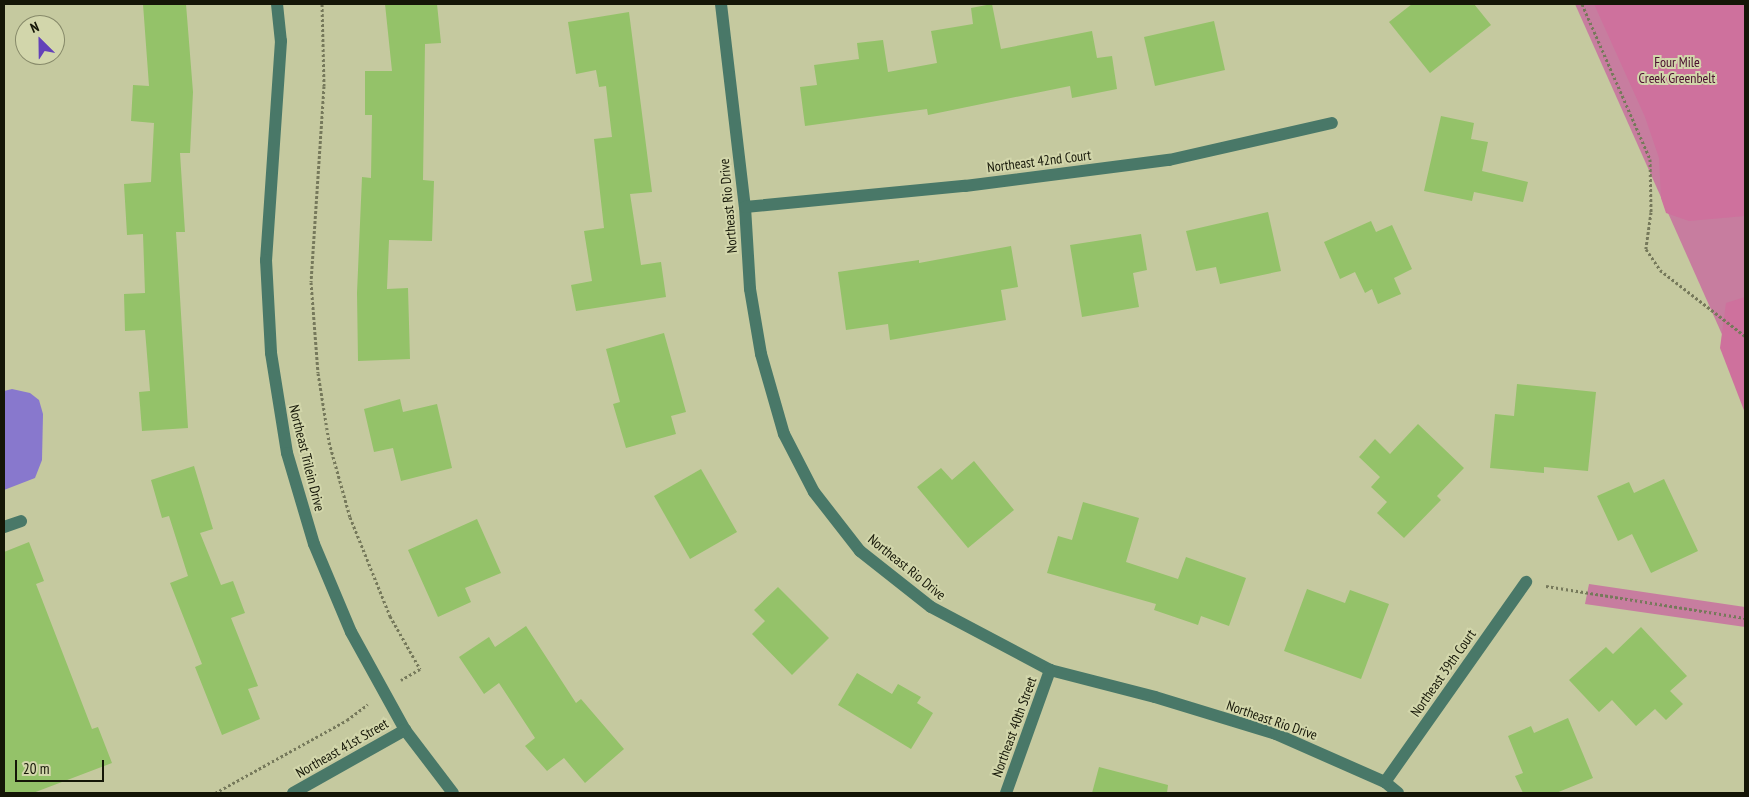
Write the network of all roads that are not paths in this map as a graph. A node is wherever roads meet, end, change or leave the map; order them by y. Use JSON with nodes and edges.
{"nodes":[{"id":1,"x":277,"y":4,"type":"edge"},
{"id":2,"x":721,"y":4,"type":"edge"},
{"id":3,"x":1332,"y":123,"type":"dead end"},
{"id":4,"x":745,"y":207,"type":"junction"},
{"id":5,"x":21,"y":520,"type":"dead end"},
{"id":6,"x":4,"y":527,"type":"edge"},
{"id":7,"x":1526,"y":582,"type":"road end"},
{"id":8,"x":1050,"y":670,"type":"junction"},
{"id":9,"x":405,"y":730,"type":"junction"},
{"id":10,"x":1385,"y":782,"type":"junction"},
{"id":11,"x":293,"y":793,"type":"edge"},
{"id":12,"x":453,"y":793,"type":"edge"},
{"id":13,"x":1006,"y":793,"type":"edge"},
{"id":14,"x":1398,"y":793,"type":"edge"}],
"edges":[{"from":1,"to":9,"type":"street","name":"Northeast Trilein Drive"},
{"from":2,"to":4,"type":"street","name":"Northeast Rio Drive"},
{"from":3,"to":4,"type":"street","name":"Northeast 42nd Court"},
{"from":4,"to":8,"type":"street","name":"Northeast Rio Drive"},
{"from":5,"to":6,"type":"street"},
{"from":7,"to":10,"type":"street","name":"Northeast 39th Court"},
{"from":8,"to":10,"type":"street","name":"Northeast Rio Drive"},
{"from":8,"to":13,"type":"street","name":"Northeast 40th Street"},
{"from":9,"to":11,"type":"street","name":"Northeast 41st Street"},
{"from":9,"to":12,"type":"street","name":"Northeast Trilein Drive"},
{"from":10,"to":14,"type":"street","name":"Northeast Rio Drive"}]}
